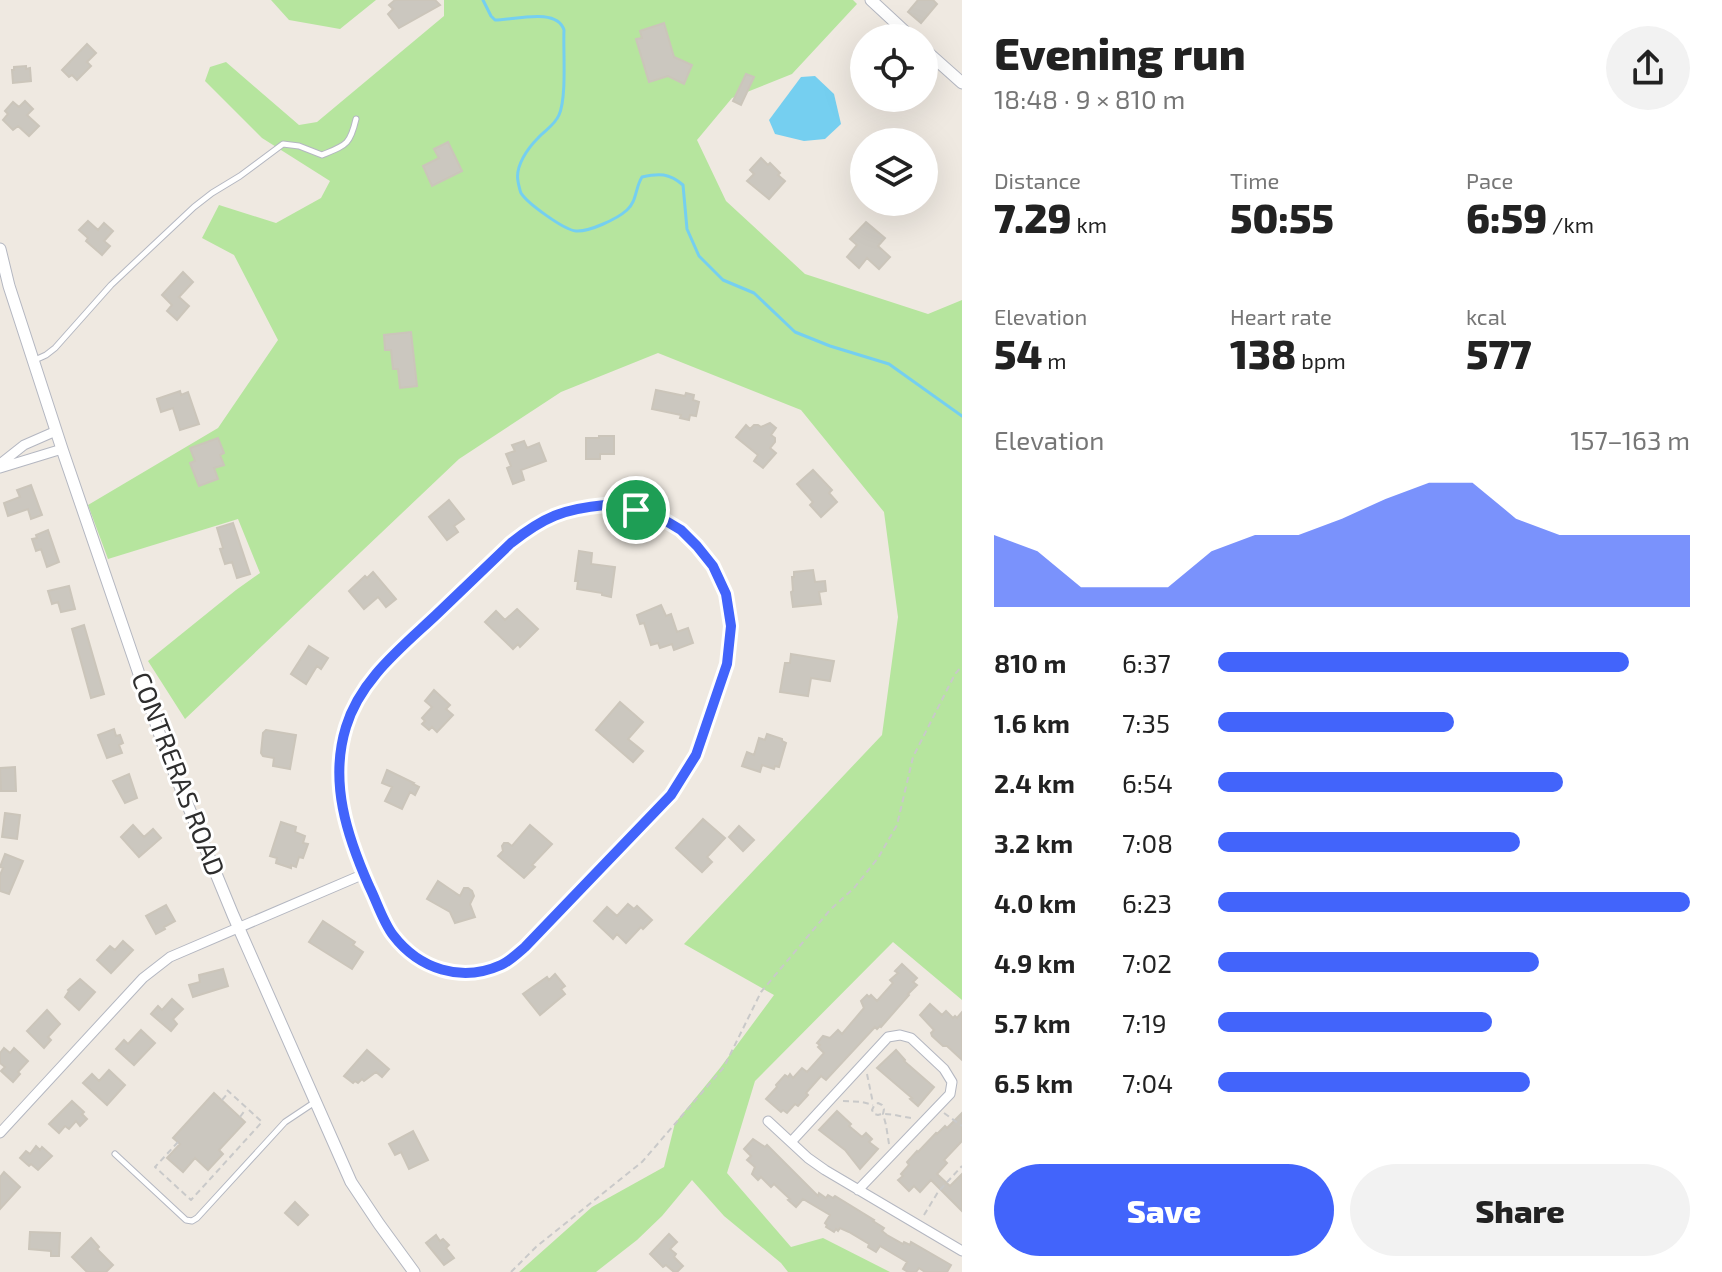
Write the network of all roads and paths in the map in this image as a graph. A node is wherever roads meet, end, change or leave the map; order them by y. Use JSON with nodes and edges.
{"nodes":[{"id":1,"x":871,"y":0,"type":"edge"},
{"id":2,"x":897,"y":24,"type":"edge"},
{"id":3,"x":938,"y":62,"type":"edge"},
{"id":4,"x":962,"y":83,"type":"edge"},
{"id":5,"x":356,"y":119,"type":"dead end"},
{"id":6,"x":0,"y":249,"type":"edge"},
{"id":7,"x":34,"y":360,"type":"junction"},
{"id":8,"x":56,"y":431,"type":"junction"},
{"id":9,"x":62,"y":449,"type":"junction"},
{"id":10,"x":0,"y":466,"type":"edge"},
{"id":11,"x":962,"y":666,"type":"edge"},
{"id":12,"x":364,"y":874,"type":"junction"},
{"id":13,"x":238,"y":926,"type":"junction"},
{"id":14,"x":869,"y":1057,"type":"junction"},
{"id":15,"x":222,"y":1100,"type":"dead end"},
{"id":16,"x":316,"y":1101,"type":"junction"},
{"id":17,"x":824,"y":1106,"type":"junction"},
{"id":18,"x":874,"y":1106,"type":"junction"},
{"id":19,"x":247,"y":1109,"type":"junction"},
{"id":20,"x":937,"y":1109,"type":"junction"},
{"id":21,"x":883,"y":1114,"type":"junction"},
{"id":22,"x":240,"y":1117,"type":"dead end"},
{"id":23,"x":929,"y":1117,"type":"junction"},
{"id":24,"x":768,"y":1121,"type":"dead end"},
{"id":25,"x":962,"y":1126,"type":"edge"},
{"id":26,"x":0,"y":1133,"type":"edge"},
{"id":27,"x":178,"y":1142,"type":"dead end"},
{"id":28,"x":791,"y":1142,"type":"junction"},
{"id":29,"x":115,"y":1154,"type":"dead end"},
{"id":30,"x":890,"y":1157,"type":"junction"},
{"id":31,"x":216,"y":1162,"type":"dead end"},
{"id":32,"x":962,"y":1166,"type":"edge"},
{"id":33,"x":222,"y":1167,"type":"junction"},
{"id":34,"x":858,"y":1190,"type":"junction"},
{"id":35,"x":919,"y":1225,"type":"junction"},
{"id":36,"x":962,"y":1251,"type":"edge"},
{"id":37,"x":414,"y":1272,"type":"edge"},
{"id":38,"x":511,"y":1272,"type":"edge"}],
"edges":[{"from":1,"to":2,"type":"street"},
{"from":3,"to":4,"type":"street"},
{"from":5,"to":7,"type":"lane"},
{"from":6,"to":7,"type":"street","name":"CONTRERAS ROAD"},
{"from":7,"to":8,"type":"street","name":"CONTRERAS ROAD"},
{"from":8,"to":9,"type":"street","name":"CONTRERAS ROAD"},
{"from":8,"to":10,"type":"street"},
{"from":9,"to":10,"type":"street"},
{"from":9,"to":13,"type":"street","name":"CONTRERAS ROAD"},
{"from":11,"to":38,"type":"path"},
{"from":12,"to":12,"type":"street"},
{"from":12,"to":13,"type":"street"},
{"from":13,"to":16,"type":"street","name":"CONTRERAS ROAD"},
{"from":13,"to":26,"type":"street"},
{"from":14,"to":17,"type":"street"},
{"from":14,"to":18,"type":"path"},
{"from":14,"to":20,"type":"street"},
{"from":15,"to":19,"type":"path"},
{"from":16,"to":29,"type":"lane"},
{"from":16,"to":37,"type":"street","name":"CONTRERAS ROAD"},
{"from":17,"to":18,"type":"path"},
{"from":17,"to":28,"type":"street"},
{"from":18,"to":21,"type":"path"},
{"from":18,"to":21,"type":"path"},
{"from":19,"to":22,"type":"path"},
{"from":19,"to":33,"type":"path"},
{"from":20,"to":23,"type":"street"},
{"from":20,"to":25,"type":"path"},
{"from":21,"to":23,"type":"path"},
{"from":21,"to":30,"type":"path"},
{"from":23,"to":30,"type":"street"},
{"from":24,"to":28,"type":"street"},
{"from":27,"to":33,"type":"path"},
{"from":28,"to":34,"type":"street"},
{"from":30,"to":34,"type":"street"},
{"from":31,"to":33,"type":"path"},
{"from":32,"to":35,"type":"path"},
{"from":34,"to":35,"type":"street"},
{"from":35,"to":36,"type":"street"}]}
